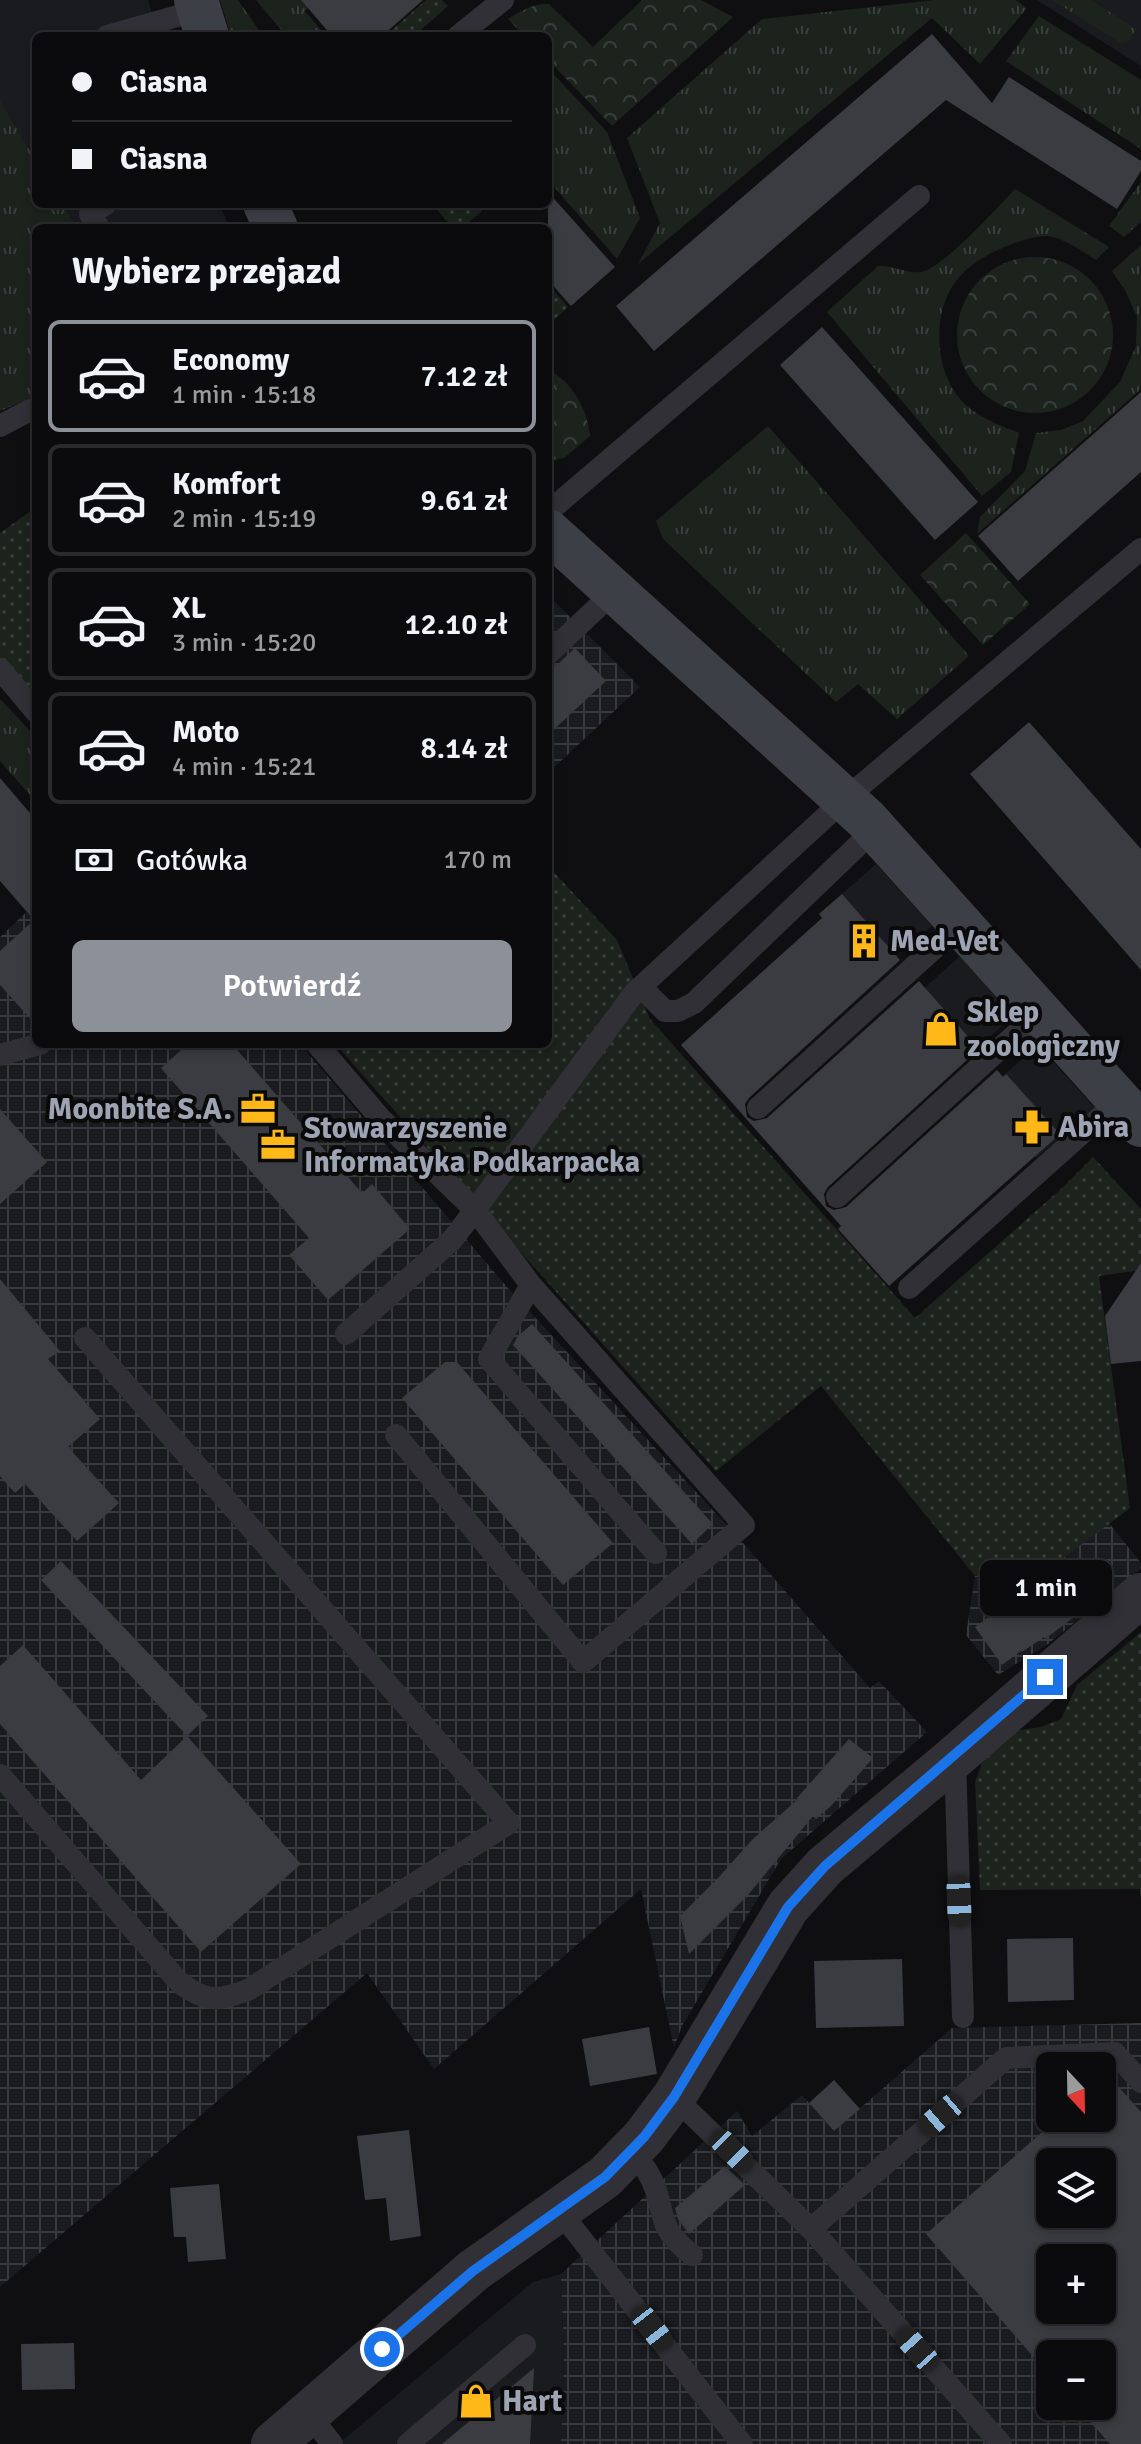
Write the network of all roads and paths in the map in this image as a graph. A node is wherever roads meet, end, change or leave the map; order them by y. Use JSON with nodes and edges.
{"nodes":[{"id":1,"x":503,"y":0,"type":"edge"},
{"id":2,"x":200,"y":15,"type":"edge"},
{"id":3,"x":125,"y":32,"type":"edge"},
{"id":4,"x":463,"y":32,"type":"edge"},
{"id":5,"x":919,"y":196,"type":"dead end"},
{"id":6,"x":100,"y":208,"type":"edge"},
{"id":7,"x":96,"y":224,"type":"edge"},
{"id":8,"x":32,"y":410,"type":"edge"},
{"id":9,"x":0,"y":426,"type":"edge"},
{"id":10,"x":552,"y":509,"type":"edge"},
{"id":11,"x":552,"y":535,"type":"edge"},
{"id":12,"x":1141,"y":549,"type":"edge"},
{"id":13,"x":615,"y":591,"type":"junction"},
{"id":14,"x":552,"y":650,"type":"edge"},
{"id":15,"x":0,"y":669,"type":"edge"},
{"id":16,"x":32,"y":707,"type":"edge"},
{"id":17,"x":860,"y":814,"type":"junction"},
{"id":18,"x":961,"y":924,"type":"junction"},
{"id":19,"x":641,"y":987,"type":"junction"},
{"id":20,"x":1040,"y":1012,"type":"junction"},
{"id":21,"x":32,"y":1046,"type":"edge"},
{"id":22,"x":320,"y":1048,"type":"edge"},
{"id":23,"x":0,"y":1055,"type":"edge"},
{"id":24,"x":758,"y":1108,"type":"dead end"},
{"id":25,"x":1130,"y":1112,"type":"edge"},
{"id":26,"x":837,"y":1197,"type":"dead end"},
{"id":27,"x":475,"y":1210,"type":"junction"},
{"id":28,"x":531,"y":1285,"type":"junction"},
{"id":29,"x":909,"y":1288,"type":"dead end"},
{"id":30,"x":346,"y":1334,"type":"dead end"},
{"id":31,"x":85,"y":1338,"type":"dead end"},
{"id":32,"x":396,"y":1435,"type":"dead end"},
{"id":33,"x":656,"y":1553,"type":"dead end"},
{"id":34,"x":1141,"y":1595,"type":"edge"},
{"id":35,"x":955,"y":1756,"type":"junction"},
{"id":36,"x":0,"y":1775,"type":"edge"},
{"id":37,"x":963,"y":2017,"type":"dead end"},
{"id":38,"x":1141,"y":2082,"type":"edge"},
{"id":39,"x":674,"y":2097,"type":"junction"},
{"id":40,"x":629,"y":2152,"type":"junction"},
{"id":41,"x":558,"y":2209,"type":"junction"},
{"id":42,"x":811,"y":2229,"type":"junction"},
{"id":43,"x":692,"y":2255,"type":"dead end"},
{"id":44,"x":525,"y":2345,"type":"dead end"},
{"id":45,"x":320,"y":2429,"type":"edge"},
{"id":46,"x":273,"y":2444,"type":"edge"},
{"id":47,"x":408,"y":2444,"type":"edge"},
{"id":48,"x":742,"y":2444,"type":"edge"},
{"id":49,"x":1001,"y":2444,"type":"edge"}],
"edges":[{"from":1,"to":4,"type":"lane"},
{"from":2,"to":3,"type":"lane"},
{"from":5,"to":10,"type":"lane"},
{"from":6,"to":7,"type":"lane"},
{"from":8,"to":9,"type":"lane"},
{"from":11,"to":13,"type":"street"},
{"from":12,"to":17,"type":"lane"},
{"from":13,"to":14,"type":"lane"},
{"from":13,"to":17,"type":"street"},
{"from":15,"to":16,"type":"lane"},
{"from":17,"to":18,"type":"street"},
{"from":17,"to":19,"type":"lane"},
{"from":17,"to":19,"type":"lane"},
{"from":18,"to":20,"type":"street"},
{"from":18,"to":24,"type":"lane"},
{"from":19,"to":27,"type":"lane"},
{"from":20,"to":25,"type":"street"},
{"from":20,"to":26,"type":"lane"},
{"from":21,"to":23,"type":"lane"},
{"from":22,"to":27,"type":"lane"},
{"from":25,"to":29,"type":"lane"},
{"from":27,"to":28,"type":"lane"},
{"from":27,"to":30,"type":"lane"},
{"from":28,"to":32,"type":"lane"},
{"from":28,"to":33,"type":"lane"},
{"from":31,"to":36,"type":"lane"},
{"from":34,"to":35,"type":"street"},
{"from":35,"to":37,"type":"lane"},
{"from":35,"to":39,"type":"street"},
{"from":38,"to":42,"type":"lane"},
{"from":39,"to":40,"type":"street"},
{"from":39,"to":42,"type":"lane"},
{"from":40,"to":41,"type":"street"},
{"from":40,"to":43,"type":"lane"},
{"from":41,"to":45,"type":"street"},
{"from":41,"to":48,"type":"lane"},
{"from":42,"to":49,"type":"lane"},
{"from":44,"to":47,"type":"lane"},
{"from":45,"to":46,"type":"street"}]}
